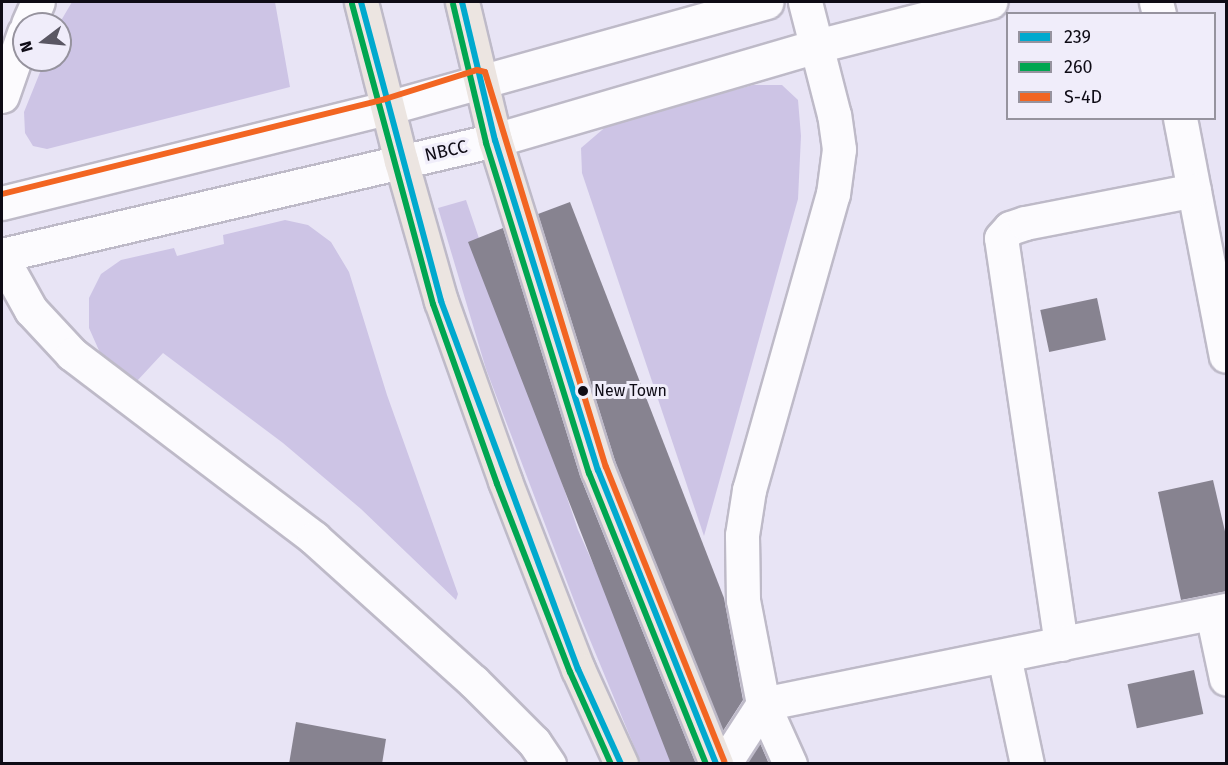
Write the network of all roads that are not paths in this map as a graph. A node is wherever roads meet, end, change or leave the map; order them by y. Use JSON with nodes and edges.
{"nodes":[{"id":1,"x":361,"y":2,"type":"edge"},
{"id":2,"x":462,"y":2,"type":"edge"},
{"id":3,"x":766,"y":2,"type":"edge"},
{"id":4,"x":805,"y":2,"type":"edge"},
{"id":5,"x":990,"y":2,"type":"edge"},
{"id":6,"x":817,"y":46,"type":"junction"},
{"id":7,"x":12,"y":67,"type":"edge"},
{"id":8,"x":479,"y":80,"type":"junction"},
{"id":9,"x":2,"y":96,"type":"edge"},
{"id":10,"x":387,"y":108,"type":"junction"},
{"id":11,"x":1180,"y":120,"type":"edge"},
{"id":12,"x":495,"y":140,"type":"junction"},
{"id":13,"x":401,"y":161,"type":"junction"},
{"id":14,"x":1194,"y":190,"type":"junction"},
{"id":15,"x":2,"y":203,"type":"edge"},
{"id":16,"x":2,"y":257,"type":"edge"},
{"id":17,"x":1227,"y":356,"type":"edge"},
{"id":18,"x":1219,"y":612,"type":"edge"},
{"id":19,"x":1061,"y":644,"type":"junction"},
{"id":20,"x":1004,"y":656,"type":"junction"},
{"id":21,"x":1227,"y":678,"type":"edge"},
{"id":22,"x":763,"y":704,"type":"junction"},
{"id":23,"x":549,"y":764,"type":"edge"},
{"id":24,"x":621,"y":764,"type":"edge"},
{"id":25,"x":716,"y":764,"type":"edge"},
{"id":26,"x":724,"y":764,"type":"edge"},
{"id":27,"x":790,"y":764,"type":"edge"},
{"id":28,"x":1027,"y":764,"type":"edge"}],
"edges":[{"from":1,"to":10,"type":"main road"},
{"from":2,"to":8,"type":"main road"},
{"from":3,"to":8,"type":"street"},
{"from":4,"to":6,"type":"street"},
{"from":5,"to":6,"type":"street","name":"NBCC"},
{"from":6,"to":12,"type":"street","name":"NBCC"},
{"from":6,"to":22,"type":"street"},
{"from":7,"to":9,"type":"street"},
{"from":8,"to":10,"type":"street"},
{"from":8,"to":12,"type":"main road"},
{"from":10,"to":13,"type":"main road"},
{"from":10,"to":15,"type":"street"},
{"from":11,"to":14,"type":"street"},
{"from":12,"to":13,"type":"street","name":"NBCC"},
{"from":12,"to":25,"type":"main road"},
{"from":13,"to":16,"type":"street","name":"NBCC"},
{"from":13,"to":24,"type":"main road"},
{"from":14,"to":17,"type":"street"},
{"from":14,"to":19,"type":"street"},
{"from":16,"to":23,"type":"street"},
{"from":18,"to":19,"type":"street"},
{"from":18,"to":21,"type":"street"},
{"from":19,"to":20,"type":"street"},
{"from":20,"to":22,"type":"street"},
{"from":20,"to":28,"type":"street"},
{"from":22,"to":26,"type":"street"},
{"from":22,"to":27,"type":"street"}]}
